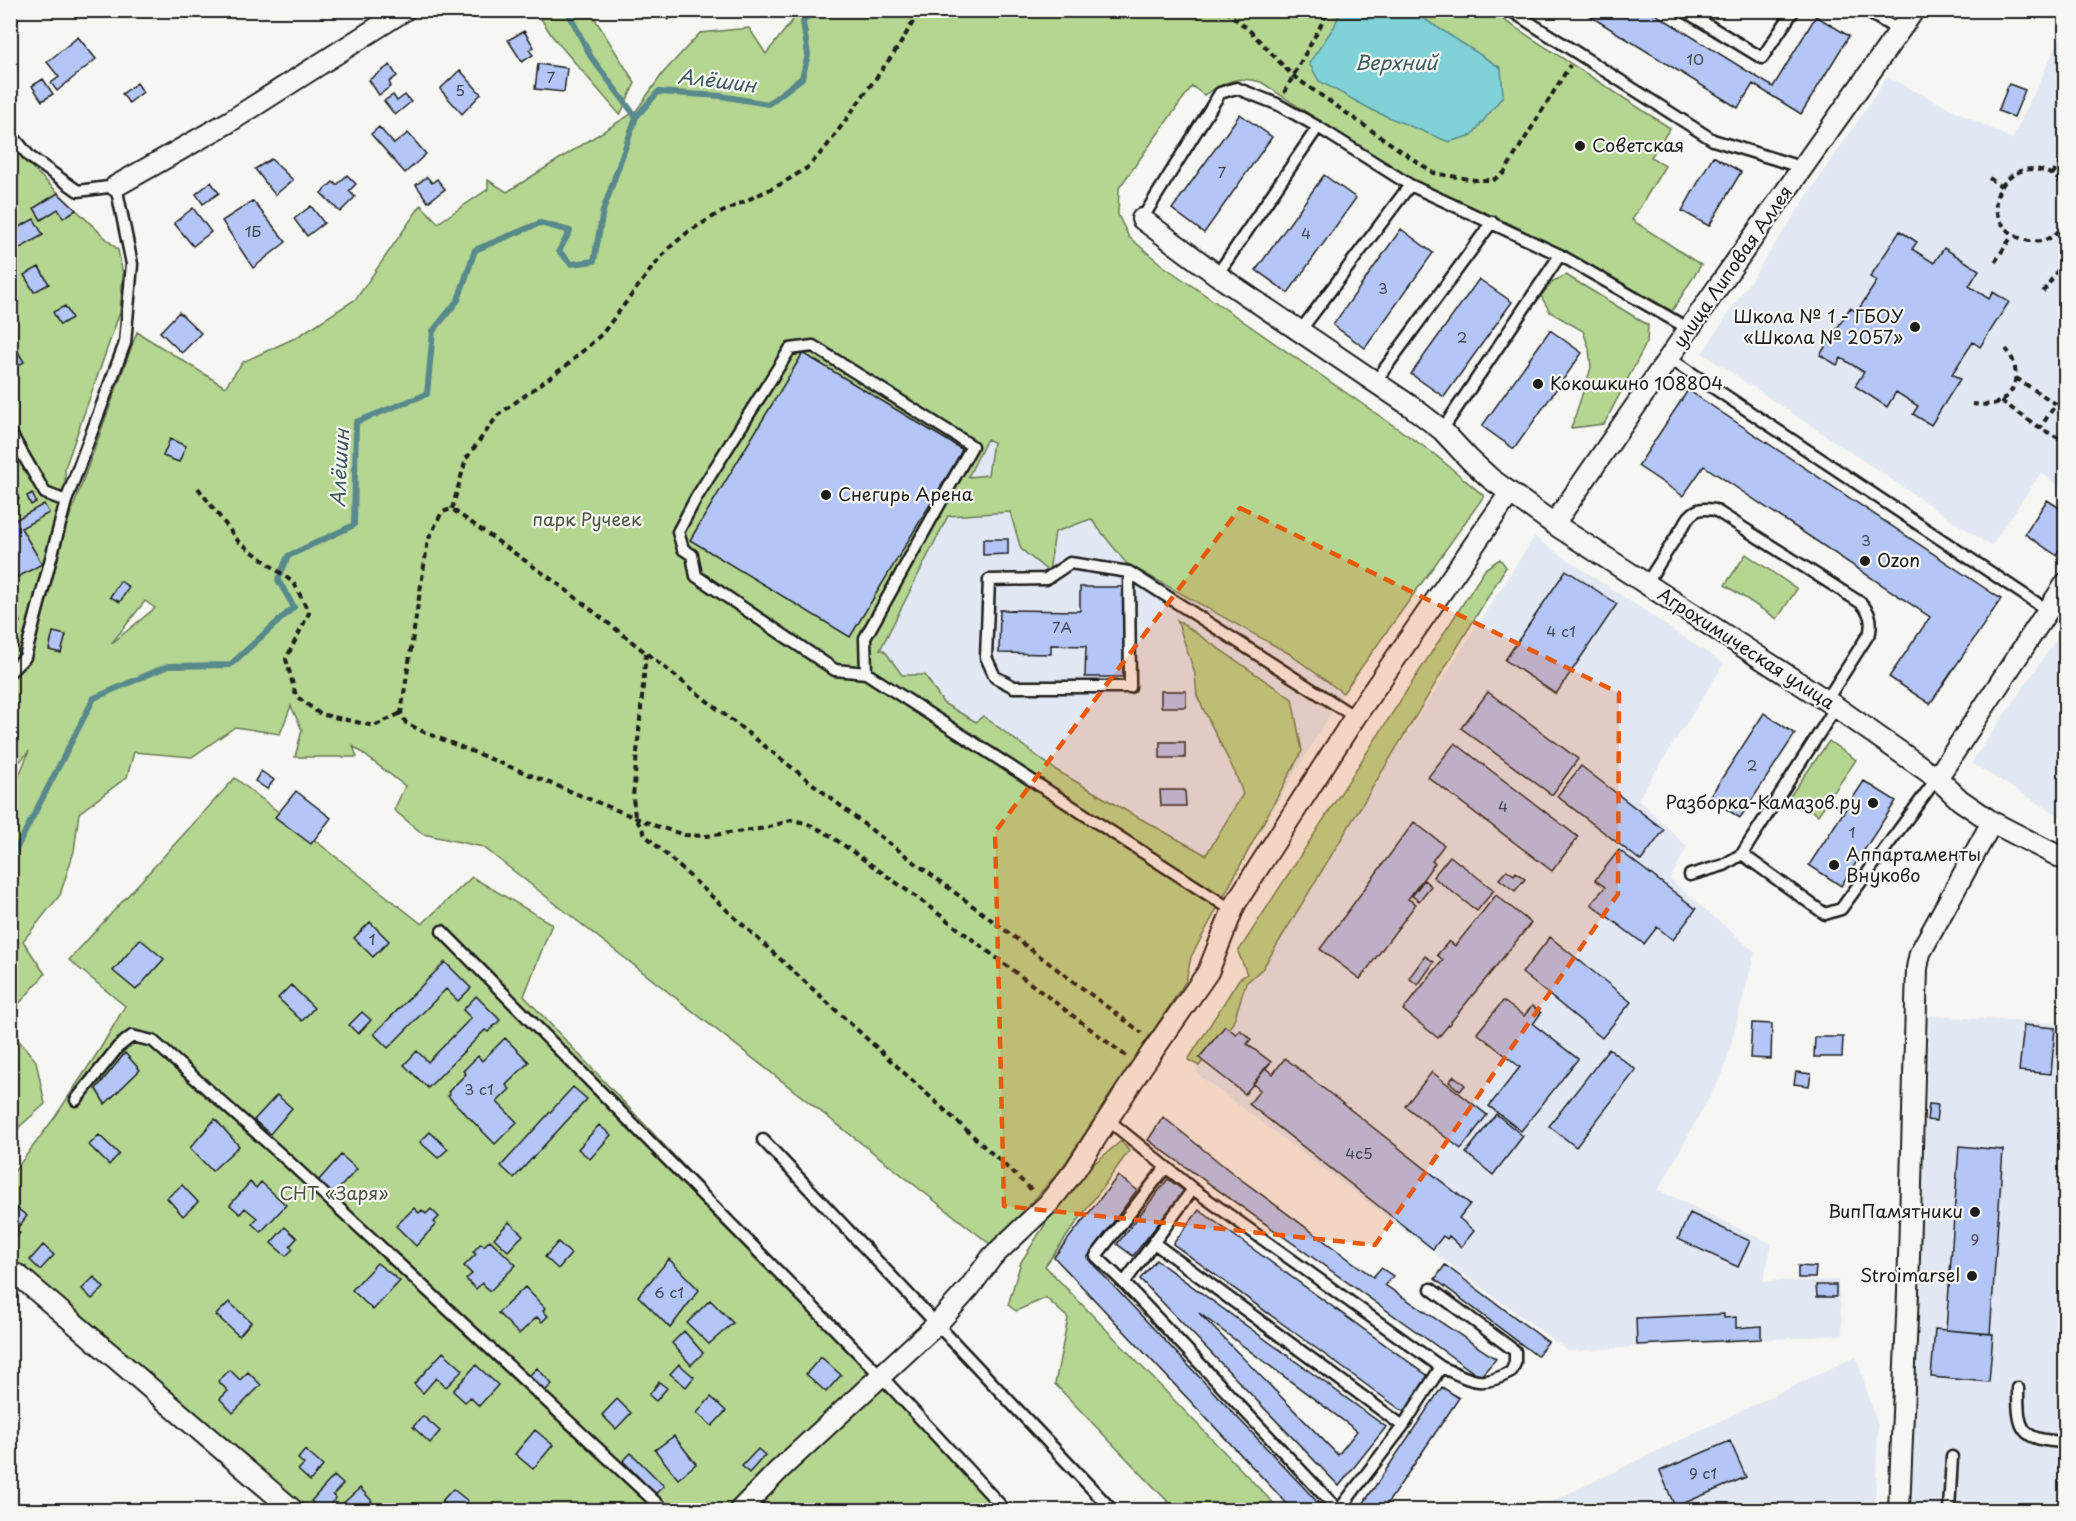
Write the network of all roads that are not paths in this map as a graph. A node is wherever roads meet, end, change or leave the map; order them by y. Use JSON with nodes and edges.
{"nodes":[{"id":1,"x":405,"y":10,"type":"edge"},
{"id":2,"x":1510,"y":10,"type":"edge"},
{"id":3,"x":1683,"y":10,"type":"edge"},
{"id":4,"x":1794,"y":10,"type":"edge"},
{"id":5,"x":1864,"y":10,"type":"edge"},
{"id":6,"x":1914,"y":10,"type":"edge"},
{"id":7,"x":1900,"y":31,"type":"junction"},
{"id":8,"x":1318,"y":127,"type":"junction"},
{"id":9,"x":10,"y":133,"type":"edge"},
{"id":10,"x":1803,"y":170,"type":"junction"},
{"id":11,"x":1410,"y":185,"type":"junction"},
{"id":12,"x":116,"y":186,"type":"junction"},
{"id":13,"x":1142,"y":219,"type":"joint"},
{"id":14,"x":1492,"y":222,"type":"junction"},
{"id":15,"x":1560,"y":255,"type":"junction"},
{"id":16,"x":1217,"y":275,"type":"junction"},
{"id":17,"x":1689,"y":329,"type":"junction"},
{"id":18,"x":1300,"y":331,"type":"junction"},
{"id":19,"x":1669,"y":358,"type":"junction"},
{"id":20,"x":1375,"y":382,"type":"junction"},
{"id":21,"x":1442,"y":430,"type":"junction"},
{"id":22,"x":10,"y":432,"type":"edge"},
{"id":23,"x":1510,"y":493,"type":"junction"},
{"id":24,"x":66,"y":501,"type":"junction"},
{"id":25,"x":1554,"y":524,"type":"junction"},
{"id":26,"x":1129,"y":572,"type":"junction"},
{"id":27,"x":2066,"y":583,"type":"edge"},
{"id":28,"x":1646,"y":584,"type":"junction"},
{"id":29,"x":2047,"y":610,"type":"junction"},
{"id":30,"x":10,"y":672,"type":"edge"},
{"id":31,"x":866,"y":673,"type":"junction"},
{"id":32,"x":1831,"y":704,"type":"junction"},
{"id":33,"x":1355,"y":717,"type":"junction"},
{"id":34,"x":1937,"y":778,"type":"junction"},
{"id":35,"x":1992,"y":822,"type":"junction"},
{"id":36,"x":1742,"y":854,"type":"junction"},
{"id":37,"x":2066,"y":860,"type":"edge"},
{"id":38,"x":1690,"y":874,"type":"dead end"},
{"id":39,"x":1232,"y":910,"type":"junction"},
{"id":40,"x":442,"y":931,"type":"dead end"},
{"id":41,"x":76,"y":1100,"type":"dead end"},
{"id":42,"x":1107,"y":1119,"type":"junction"},
{"id":43,"x":763,"y":1140,"type":"dead end"},
{"id":44,"x":1166,"y":1167,"type":"junction"},
{"id":45,"x":1193,"y":1189,"type":"junction"},
{"id":46,"x":1154,"y":1244,"type":"junction"},
{"id":47,"x":18,"y":1275,"type":"dead end"},
{"id":48,"x":1124,"y":1283,"type":"junction"},
{"id":49,"x":1431,"y":1288,"type":"dead end"},
{"id":50,"x":937,"y":1324,"type":"junction"},
{"id":51,"x":1441,"y":1367,"type":"junction"},
{"id":52,"x":881,"y":1376,"type":"junction"},
{"id":53,"x":2018,"y":1388,"type":"dead end"},
{"id":54,"x":1403,"y":1426,"type":"junction"},
{"id":55,"x":2066,"y":1442,"type":"edge"},
{"id":56,"x":1952,"y":1456,"type":"dead end"},
{"id":57,"x":293,"y":1510,"type":"edge"},
{"id":58,"x":664,"y":1510,"type":"edge"},
{"id":59,"x":740,"y":1510,"type":"edge"},
{"id":60,"x":1005,"y":1510,"type":"edge"},
{"id":61,"x":1112,"y":1510,"type":"edge"},
{"id":62,"x":1339,"y":1510,"type":"edge"},
{"id":63,"x":1899,"y":1510,"type":"edge"},
{"id":64,"x":1949,"y":1510,"type":"edge"}],
"edges":[{"from":1,"to":12,"type":"street"},
{"from":2,"to":10,"type":"lane"},
{"from":3,"to":4,"type":"lane"},
{"from":5,"to":7,"type":"lane"},
{"from":6,"to":7,"type":"street","name":"улица Липовая Аллея"},
{"from":7,"to":10,"type":"street","name":"улица Липовая Аллея"},
{"from":8,"to":11,"type":"lane"},
{"from":8,"to":13,"type":"lane"},
{"from":8,"to":16,"type":"lane"},
{"from":9,"to":12,"type":"lane"},
{"from":10,"to":17,"type":"street","name":"улица Липовая Аллея"},
{"from":11,"to":14,"type":"lane"},
{"from":11,"to":18,"type":"lane"},
{"from":12,"to":24,"type":"lane"},
{"from":13,"to":16,"type":"street","name":"Агрохимическая улица"},
{"from":14,"to":15,"type":"lane"},
{"from":14,"to":20,"type":"lane"},
{"from":15,"to":17,"type":"lane"},
{"from":15,"to":21,"type":"lane"},
{"from":16,"to":18,"type":"street","name":"Агрохимическая улица"},
{"from":17,"to":19,"type":"street","name":"улица Липовая Аллея"},
{"from":18,"to":20,"type":"street","name":"Агрохимическая улица"},
{"from":19,"to":25,"type":"street","name":"улица Липовая Аллея"},
{"from":19,"to":29,"type":"lane"},
{"from":20,"to":21,"type":"street","name":"Агрохимическая улица"},
{"from":21,"to":23,"type":"street","name":"Агрохимическая улица"},
{"from":22,"to":24,"type":"lane"},
{"from":23,"to":25,"type":"street","name":"Агрохимическая улица"},
{"from":23,"to":33,"type":"street"},
{"from":24,"to":30,"type":"lane"},
{"from":25,"to":28,"type":"street","name":"Агрохимическая улица"},
{"from":26,"to":26,"type":"lane"},
{"from":26,"to":33,"type":"lane"},
{"from":27,"to":29,"type":"street"},
{"from":28,"to":32,"type":"street","name":"Агрохимическая улица"},
{"from":28,"to":32,"type":"lane"},
{"from":29,"to":34,"type":"street"},
{"from":31,"to":31,"type":"lane"},
{"from":31,"to":39,"type":"lane"},
{"from":32,"to":34,"type":"street","name":"Агрохимическая улица"},
{"from":32,"to":36,"type":"lane"},
{"from":33,"to":39,"type":"street"},
{"from":34,"to":35,"type":"street","name":"Агрохимическая улица"},
{"from":34,"to":36,"type":"lane"},
{"from":35,"to":37,"type":"street","name":"Агрохимическая улица"},
{"from":35,"to":63,"type":"street"},
{"from":36,"to":38,"type":"lane"},
{"from":39,"to":42,"type":"street"},
{"from":40,"to":52,"type":"lane"},
{"from":41,"to":58,"type":"lane"},
{"from":42,"to":44,"type":"lane"},
{"from":42,"to":50,"type":"street"},
{"from":43,"to":50,"type":"lane"},
{"from":44,"to":45,"type":"lane"},
{"from":44,"to":48,"type":"lane"},
{"from":45,"to":46,"type":"lane"},
{"from":45,"to":51,"type":"lane"},
{"from":46,"to":48,"type":"lane"},
{"from":46,"to":54,"type":"lane"},
{"from":47,"to":57,"type":"street"},
{"from":48,"to":62,"type":"lane"},
{"from":49,"to":51,"type":"lane"},
{"from":50,"to":52,"type":"street"},
{"from":50,"to":61,"type":"lane"},
{"from":51,"to":54,"type":"lane"},
{"from":52,"to":59,"type":"street"},
{"from":52,"to":60,"type":"lane"},
{"from":53,"to":55,"type":"lane"},
{"from":54,"to":62,"type":"lane"},
{"from":56,"to":64,"type":"lane"}]}
